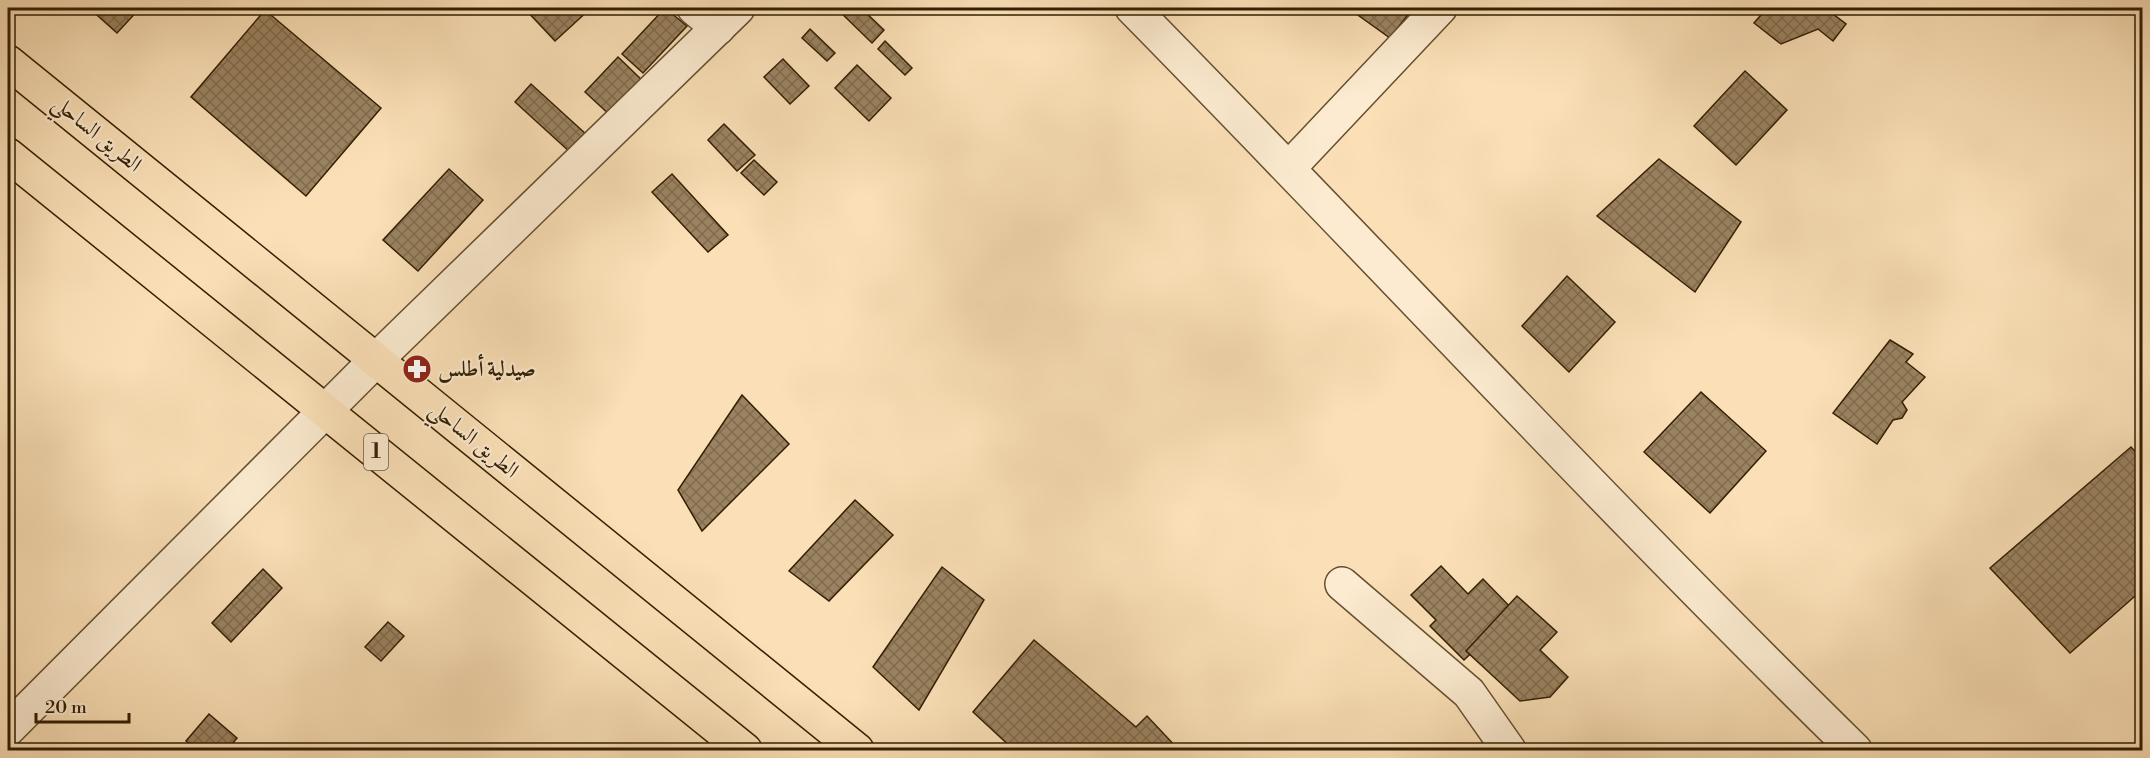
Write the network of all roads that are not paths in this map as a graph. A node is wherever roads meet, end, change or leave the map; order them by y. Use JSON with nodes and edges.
{"nodes":[{"id":1,"x":1132,"y":8,"type":"edge"},
{"id":2,"x":1440,"y":8,"type":"edge"},
{"id":3,"x":717,"y":14,"type":"edge"},
{"id":4,"x":8,"y":62,"type":"edge"},
{"id":5,"x":8,"y":155,"type":"edge"},
{"id":6,"x":1289,"y":168,"type":"junction"},
{"id":7,"x":376,"y":360,"type":"junction"},
{"id":8,"x":326,"y":412,"type":"junction"},
{"id":9,"x":1342,"y":584,"type":"dead end"},
{"id":10,"x":8,"y":729,"type":"edge"},
{"id":11,"x":745,"y":750,"type":"edge"},
{"id":12,"x":857,"y":750,"type":"edge"},
{"id":13,"x":1509,"y":750,"type":"edge"},
{"id":14,"x":1855,"y":750,"type":"edge"}],
"edges":[{"from":1,"to":6,"type":"street"},
{"from":2,"to":6,"type":"street"},
{"from":3,"to":7,"type":"street"},
{"from":4,"to":7,"type":"highway","name":"الطريق الساحلي"},
{"from":5,"to":8,"type":"highway","number":"1"},
{"from":6,"to":14,"type":"street"},
{"from":7,"to":8,"type":"street"},
{"from":7,"to":12,"type":"highway","name":"الطريق الساحلي"},
{"from":8,"to":10,"type":"street"},
{"from":8,"to":11,"type":"highway","number":"1"},
{"from":9,"to":13,"type":"street"}]}
